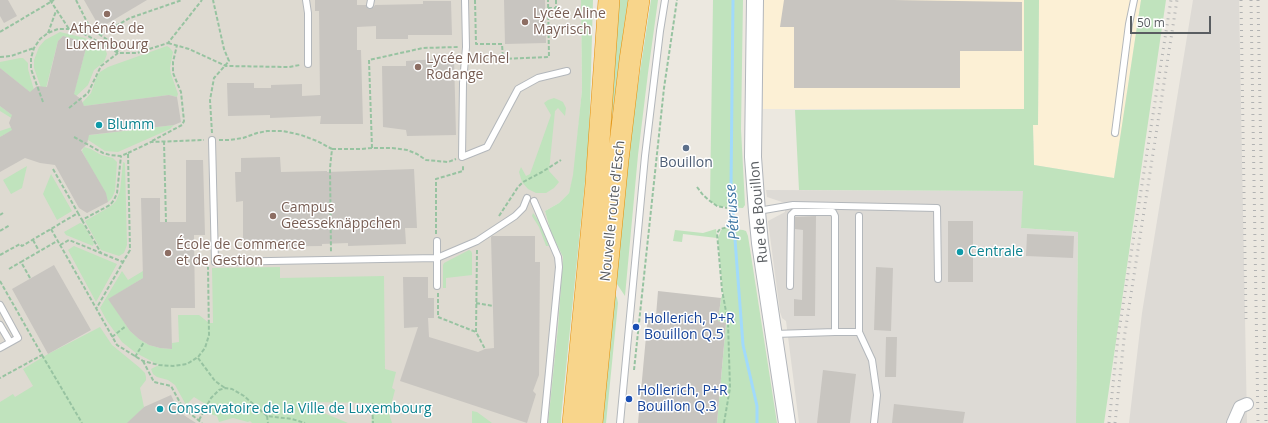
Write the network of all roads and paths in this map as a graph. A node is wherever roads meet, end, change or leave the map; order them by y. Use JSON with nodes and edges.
{"nodes":[{"id":1,"x":54,"y":0,"type":"edge"},
{"id":2,"x":76,"y":0,"type":"edge"},
{"id":3,"x":182,"y":0,"type":"edge"},
{"id":4,"x":202,"y":0,"type":"edge"},
{"id":5,"x":213,"y":0,"type":"edge"},
{"id":6,"x":306,"y":0,"type":"edge"},
{"id":7,"x":465,"y":0,"type":"edge"},
{"id":8,"x":475,"y":0,"type":"edge"},
{"id":9,"x":548,"y":0,"type":"edge"},
{"id":10,"x":556,"y":0,"type":"edge"},
{"id":11,"x":609,"y":0,"type":"edge"},
{"id":12,"x":639,"y":0,"type":"edge"},
{"id":13,"x":665,"y":0,"type":"edge"},
{"id":14,"x":677,"y":0,"type":"edge"},
{"id":15,"x":755,"y":0,"type":"edge"},
{"id":16,"x":1134,"y":0,"type":"edge"},
{"id":17,"x":51,"y":1,"type":"edge"},
{"id":18,"x":548,"y":8,"type":"junction"},
{"id":19,"x":56,"y":10,"type":"junction"},
{"id":20,"x":69,"y":29,"type":"junction"},
{"id":21,"x":0,"y":32,"type":"edge"},
{"id":22,"x":48,"y":33,"type":"junction"},
{"id":23,"x":100,"y":35,"type":"junction"},
{"id":24,"x":168,"y":43,"type":"junction"},
{"id":25,"x":177,"y":45,"type":"junction"},
{"id":26,"x":466,"y":47,"type":"junction"},
{"id":27,"x":34,"y":48,"type":"junction"},
{"id":28,"x":118,"y":53,"type":"junction"},
{"id":29,"x":0,"y":58,"type":"edge"},
{"id":30,"x":308,"y":64,"type":"joint"},
{"id":31,"x":226,"y":66,"type":"junction"},
{"id":32,"x":567,"y":71,"type":"dead end"},
{"id":33,"x":43,"y":102,"type":"dead end"},
{"id":34,"x":69,"y":108,"type":"dead end"},
{"id":35,"x":1115,"y":133,"type":"dead end"},
{"id":36,"x":74,"y":137,"type":"dead end"},
{"id":37,"x":202,"y":140,"type":"dead end"},
{"id":38,"x":212,"y":140,"type":"junction"},
{"id":39,"x":164,"y":141,"type":"junction"},
{"id":40,"x":150,"y":142,"type":"junction"},
{"id":41,"x":372,"y":148,"type":"junction"},
{"id":42,"x":332,"y":149,"type":"junction"},
{"id":43,"x":128,"y":153,"type":"junction"},
{"id":44,"x":121,"y":156,"type":"junction"},
{"id":45,"x":462,"y":157,"type":"junction"},
{"id":46,"x":561,"y":160,"type":"dead end"},
{"id":47,"x":53,"y":169,"type":"dead end"},
{"id":48,"x":696,"y":187,"type":"dead end"},
{"id":49,"x":527,"y":198,"type":"dead end"},
{"id":50,"x":534,"y":201,"type":"dead end"},
{"id":51,"x":727,"y":208,"type":"dead end"},
{"id":52,"x":757,"y":212,"type":"junction"},
{"id":53,"x":3,"y":214,"type":"dead end"},
{"id":54,"x":78,"y":214,"type":"junction"},
{"id":55,"x":0,"y":215,"type":"edge"},
{"id":56,"x":859,"y":216,"type":"dead end"},
{"id":57,"x":82,"y":220,"type":"junction"},
{"id":58,"x":166,"y":222,"type":"dead end"},
{"id":59,"x":496,"y":222,"type":"dead end"},
{"id":60,"x":10,"y":225,"type":"dead end"},
{"id":61,"x":729,"y":227,"type":"dead end"},
{"id":62,"x":51,"y":230,"type":"junction"},
{"id":63,"x":0,"y":231,"type":"edge"},
{"id":64,"x":33,"y":240,"type":"junction"},
{"id":65,"x":57,"y":241,"type":"junction"},
{"id":66,"x":436,"y":241,"type":"joint"},
{"id":67,"x":477,"y":241,"type":"junction"},
{"id":68,"x":60,"y":245,"type":"junction"},
{"id":69,"x":39,"y":251,"type":"junction"},
{"id":70,"x":102,"y":254,"type":"junction"},
{"id":71,"x":0,"y":255,"type":"edge"},
{"id":72,"x":437,"y":258,"type":"junction"},
{"id":73,"x":331,"y":260,"type":"junction"},
{"id":74,"x":21,"y":262,"type":"junction"},
{"id":75,"x":123,"y":262,"type":"junction"},
{"id":76,"x":215,"y":262,"type":"junction"},
{"id":77,"x":8,"y":269,"type":"dead end"},
{"id":78,"x":30,"y":278,"type":"dead end"},
{"id":79,"x":938,"y":279,"type":"dead end"},
{"id":80,"x":437,"y":286,"type":"joint"},
{"id":81,"x":790,"y":286,"type":"dead end"},
{"id":82,"x":476,"y":303,"type":"junction"},
{"id":83,"x":0,"y":304,"type":"edge"},
{"id":84,"x":493,"y":306,"type":"dead end"},
{"id":85,"x":96,"y":309,"type":"junction"},
{"id":86,"x":0,"y":325,"type":"edge"},
{"id":87,"x":126,"y":326,"type":"dead end"},
{"id":88,"x":476,"y":332,"type":"junction"},
{"id":89,"x":835,"y":332,"type":"junction"},
{"id":90,"x":859,"y":332,"type":"junction"},
{"id":91,"x":774,"y":334,"type":"junction"},
{"id":92,"x":112,"y":337,"type":"junction"},
{"id":93,"x":10,"y":342,"type":"junction"},
{"id":94,"x":144,"y":342,"type":"dead end"},
{"id":95,"x":0,"y":347,"type":"edge"},
{"id":96,"x":485,"y":349,"type":"dead end"},
{"id":97,"x":42,"y":355,"type":"dead end"},
{"id":98,"x":135,"y":357,"type":"junction"},
{"id":99,"x":198,"y":357,"type":"junction"},
{"id":100,"x":143,"y":361,"type":"junction"},
{"id":101,"x":634,"y":376,"type":"dead end"},
{"id":102,"x":225,"y":388,"type":"junction"},
{"id":103,"x":372,"y":403,"type":"dead end"},
{"id":104,"x":1247,"y":404,"type":"dead end"},
{"id":105,"x":267,"y":416,"type":"junction"},
{"id":106,"x":199,"y":420,"type":"junction"},
{"id":107,"x":578,"y":422,"type":"edge"},
{"id":108,"x":82,"y":423,"type":"edge"},
{"id":109,"x":202,"y":423,"type":"edge"},
{"id":110,"x":268,"y":423,"type":"edge"},
{"id":111,"x":305,"y":423,"type":"edge"},
{"id":112,"x":373,"y":423,"type":"edge"},
{"id":113,"x":544,"y":423,"type":"edge"},
{"id":114,"x":620,"y":423,"type":"edge"},
{"id":115,"x":724,"y":423,"type":"edge"},
{"id":116,"x":787,"y":423,"type":"edge"},
{"id":117,"x":874,"y":423,"type":"edge"},
{"id":118,"x":1233,"y":423,"type":"edge"}],
"edges":[{"from":1,"to":17,"type":"path"},
{"from":2,"to":23,"type":"path"},
{"from":3,"to":23,"type":"path"},
{"from":4,"to":24,"type":"path"},
{"from":5,"to":31,"type":"path"},
{"from":6,"to":30,"type":"lane"},
{"from":7,"to":26,"type":"lane"},
{"from":8,"to":18,"type":"path"},
{"from":9,"to":18,"type":"path"},
{"from":10,"to":18,"type":"path"},
{"from":11,"to":107,"type":"highway","name":"Nouvelle route d'Esch"},
{"from":12,"to":107,"type":"highway","name":"Nouvelle route d'Esch"},
{"from":13,"to":114,"type":"lane"},
{"from":14,"to":101,"type":"path"},
{"from":15,"to":52,"type":"street","name":"Rue de Bouillon"},
{"from":16,"to":35,"type":"lane"},
{"from":17,"to":19,"type":"path"},
{"from":17,"to":21,"type":"path"},
{"from":19,"to":20,"type":"path"},
{"from":19,"to":22,"type":"path"},
{"from":20,"to":22,"type":"path"},
{"from":20,"to":28,"type":"path"},
{"from":22,"to":27,"type":"path"},
{"from":23,"to":28,"type":"path"},
{"from":24,"to":25,"type":"path"},
{"from":24,"to":28,"type":"path"},
{"from":25,"to":31,"type":"path"},
{"from":25,"to":40,"type":"path"},
{"from":26,"to":41,"type":"path"},
{"from":26,"to":45,"type":"lane"},
{"from":27,"to":29,"type":"path"},
{"from":27,"to":33,"type":"path"},
{"from":28,"to":34,"type":"path"},
{"from":30,"to":31,"type":"path"},
{"from":31,"to":38,"type":"path"},
{"from":32,"to":45,"type":"lane"},
{"from":36,"to":44,"type":"path"},
{"from":37,"to":39,"type":"path"},
{"from":38,"to":42,"type":"path"},
{"from":38,"to":76,"type":"lane"},
{"from":39,"to":40,"type":"path"},
{"from":39,"to":58,"type":"path"},
{"from":40,"to":43,"type":"path"},
{"from":41,"to":42,"type":"path"},
{"from":41,"to":45,"type":"path"},
{"from":42,"to":73,"type":"path"},
{"from":43,"to":44,"type":"path"},
{"from":43,"to":75,"type":"path"},
{"from":44,"to":57,"type":"path"},
{"from":45,"to":66,"type":"path"},
{"from":46,"to":59,"type":"path"},
{"from":47,"to":54,"type":"path"},
{"from":48,"to":51,"type":"path"},
{"from":49,"to":67,"type":"lane"},
{"from":50,"to":113,"type":"lane"},
{"from":52,"to":79,"type":"lane"},
{"from":52,"to":91,"type":"street","name":"Rue de Bouillon"},
{"from":53,"to":55,"type":"path"},
{"from":54,"to":57,"type":"path"},
{"from":54,"to":62,"type":"path"},
{"from":56,"to":90,"type":"lane"},
{"from":57,"to":70,"type":"path"},
{"from":60,"to":63,"type":"path"},
{"from":61,"to":115,"type":"path"},
{"from":62,"to":64,"type":"path"},
{"from":62,"to":65,"type":"path"},
{"from":64,"to":69,"type":"path"},
{"from":64,"to":71,"type":"path"},
{"from":65,"to":68,"type":"path"},
{"from":65,"to":69,"type":"path"},
{"from":66,"to":72,"type":"lane"},
{"from":67,"to":72,"type":"lane"},
{"from":67,"to":82,"type":"path"},
{"from":68,"to":70,"type":"path"},
{"from":68,"to":85,"type":"path"},
{"from":69,"to":74,"type":"path"},
{"from":70,"to":75,"type":"path"},
{"from":72,"to":73,"type":"lane"},
{"from":72,"to":80,"type":"lane"},
{"from":73,"to":76,"type":"lane"},
{"from":74,"to":77,"type":"path"},
{"from":74,"to":78,"type":"path"},
{"from":75,"to":85,"type":"path"},
{"from":76,"to":99,"type":"path"},
{"from":80,"to":88,"type":"path"},
{"from":81,"to":89,"type":"lane"},
{"from":82,"to":84,"type":"path"},
{"from":82,"to":88,"type":"path"},
{"from":83,"to":93,"type":"lane"},
{"from":85,"to":92,"type":"path"},
{"from":86,"to":93,"type":"lane"},
{"from":87,"to":92,"type":"path"},
{"from":88,"to":96,"type":"path"},
{"from":89,"to":90,"type":"lane"},
{"from":89,"to":91,"type":"lane"},
{"from":90,"to":117,"type":"lane"},
{"from":91,"to":116,"type":"street","name":"Rue de Bouillon"},
{"from":92,"to":98,"type":"path"},
{"from":93,"to":95,"type":"lane"},
{"from":94,"to":98,"type":"path"},
{"from":97,"to":108,"type":"path"},
{"from":98,"to":100,"type":"path"},
{"from":99,"to":100,"type":"path"},
{"from":99,"to":102,"type":"path"},
{"from":100,"to":106,"type":"path"},
{"from":102,"to":105,"type":"path"},
{"from":102,"to":106,"type":"path"},
{"from":103,"to":112,"type":"path"},
{"from":104,"to":118,"type":"street"},
{"from":105,"to":110,"type":"path"},
{"from":105,"to":111,"type":"path"},
{"from":106,"to":109,"type":"path"}]}
